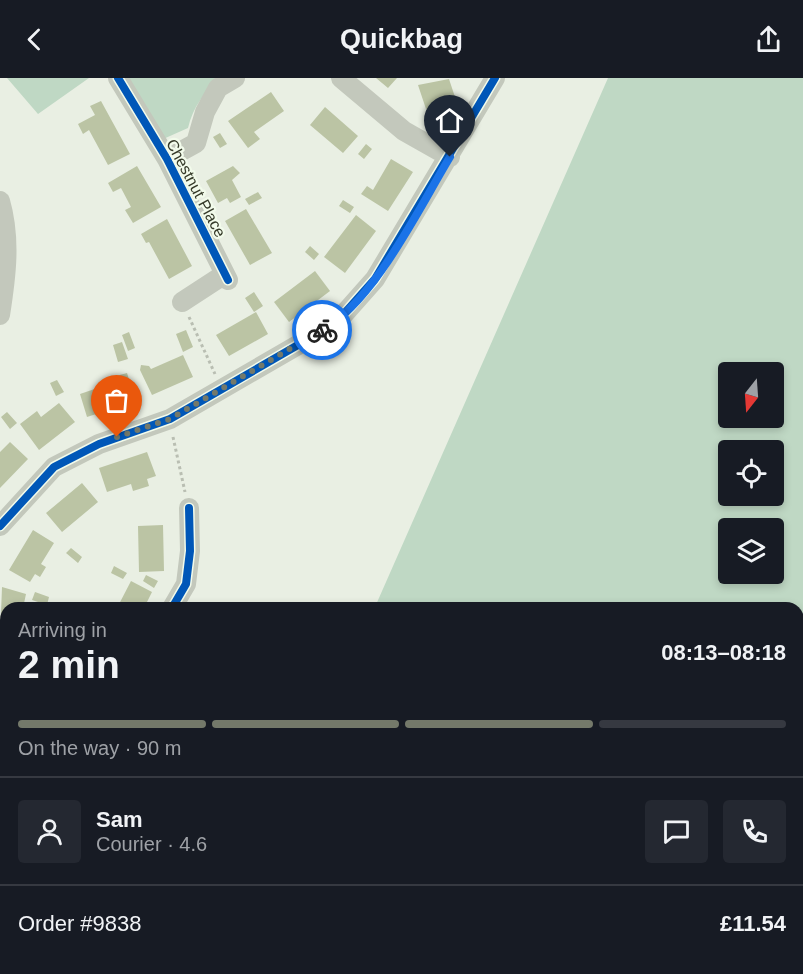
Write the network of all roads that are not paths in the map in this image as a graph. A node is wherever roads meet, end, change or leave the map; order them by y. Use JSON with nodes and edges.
{"nodes":[{"id":1,"x":118,"y":78,"type":"edge"},
{"id":2,"x":235,"y":78,"type":"edge"},
{"id":3,"x":341,"y":78,"type":"edge"},
{"id":4,"x":495,"y":78,"type":"edge"},
{"id":5,"x":450,"y":157,"type":"junction"},
{"id":6,"x":167,"y":159,"type":"junction"},
{"id":7,"x":0,"y":201,"type":"edge"},
{"id":8,"x":4,"y":266,"type":"edge"},
{"id":9,"x":182,"y":302,"type":"road end"},
{"id":10,"x":0,"y":315,"type":"edge"},
{"id":11,"x":189,"y":508,"type":"road end"},
{"id":12,"x":0,"y":526,"type":"edge"},
{"id":13,"x":176,"y":602,"type":"edge"}],
"edges":[{"from":1,"to":6,"type":"street","name":"Chestnut Place"},
{"from":2,"to":6,"type":"street","name":"Chestnut Place"},
{"from":3,"to":5,"type":"street"},
{"from":4,"to":5,"type":"street"},
{"from":5,"to":12,"type":"street"},
{"from":6,"to":9,"type":"street","name":"Chestnut Place"},
{"from":7,"to":8,"type":"street"},
{"from":8,"to":10,"type":"street"},
{"from":11,"to":13,"type":"street"}]}
